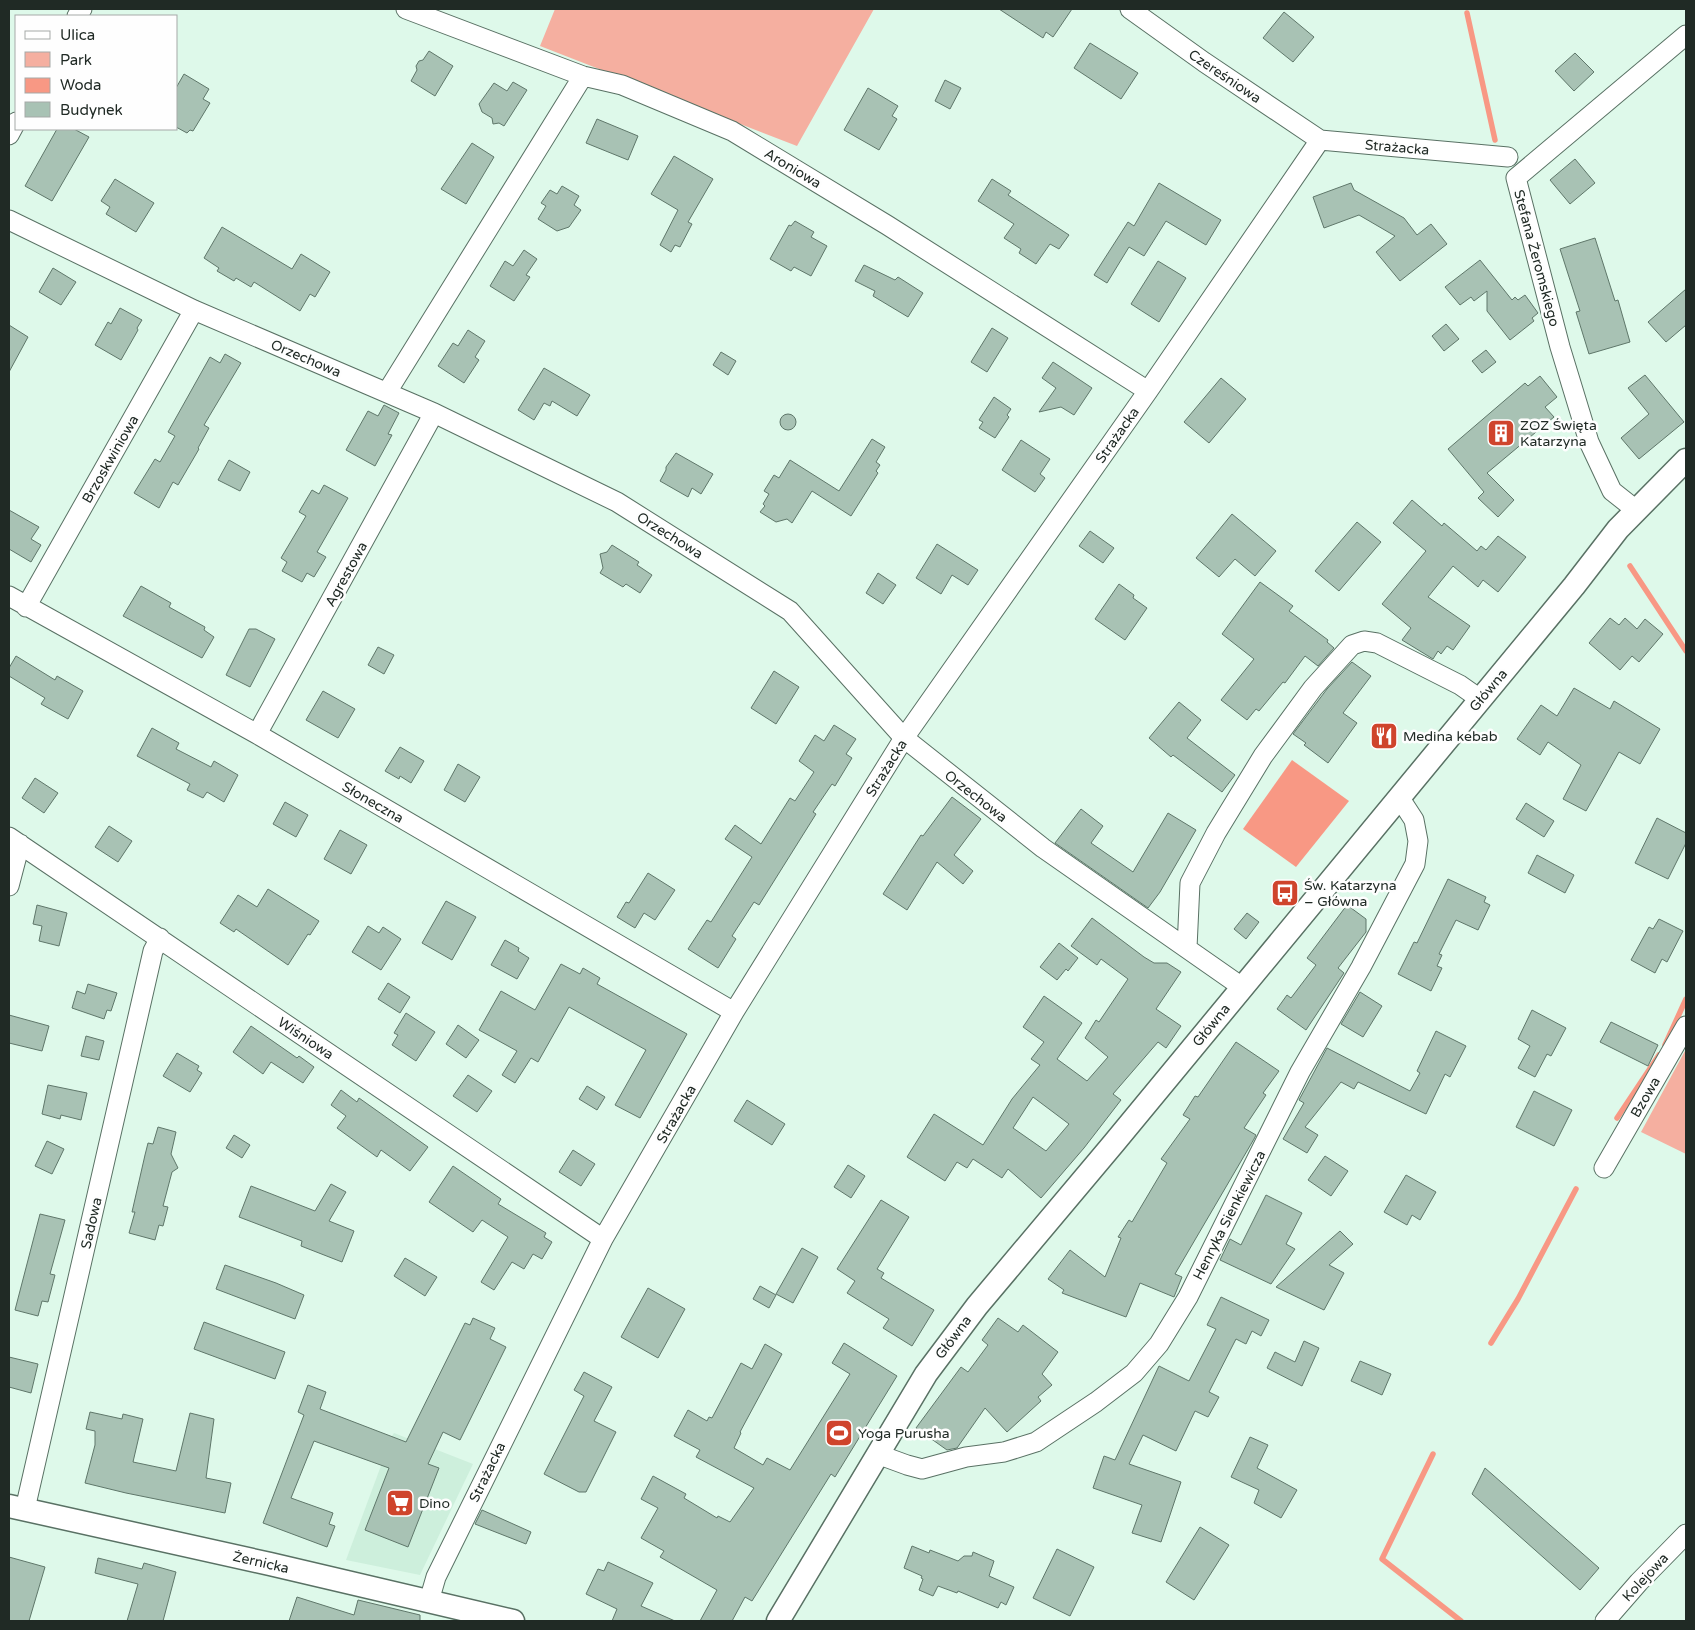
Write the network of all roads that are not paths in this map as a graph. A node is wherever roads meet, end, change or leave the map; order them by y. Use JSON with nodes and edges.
{"nodes":[{"id":1,"x":406,"y":9,"type":"edge"},
{"id":2,"x":1130,"y":9,"type":"edge"},
{"id":3,"x":1686,"y":35,"type":"edge"},
{"id":4,"x":583,"y":76,"type":"junction"},
{"id":5,"x":15,"y":124,"type":"edge"},
{"id":6,"x":9,"y":135,"type":"edge"},
{"id":7,"x":1320,"y":140,"type":"junction"},
{"id":8,"x":1508,"y":157,"type":"dead end"},
{"id":9,"x":9,"y":220,"type":"edge"},
{"id":10,"x":194,"y":310,"type":"junction"},
{"id":11,"x":1148,"y":391,"type":"junction"},
{"id":12,"x":386,"y":392,"type":"junction"},
{"id":13,"x":434,"y":413,"type":"junction"},
{"id":14,"x":1686,"y":460,"type":"edge"},
{"id":15,"x":1636,"y":510,"type":"junction"},
{"id":16,"x":9,"y":596,"type":"edge"},
{"id":17,"x":26,"y":607,"type":"junction"},
{"id":18,"x":1480,"y":699,"type":"junction"},
{"id":19,"x":257,"y":734,"type":"junction"},
{"id":20,"x":904,"y":738,"type":"junction"},
{"id":21,"x":1398,"y":797,"type":"junction"},
{"id":22,"x":14,"y":841,"type":"edge"},
{"id":23,"x":9,"y":886,"type":"edge"},
{"id":24,"x":160,"y":938,"type":"junction"},
{"id":25,"x":1187,"y":948,"type":"junction"},
{"id":26,"x":1242,"y":987,"type":"junction"},
{"id":27,"x":734,"y":1012,"type":"junction"},
{"id":28,"x":1686,"y":1026,"type":"edge"},
{"id":29,"x":1604,"y":1168,"type":"dead end"},
{"id":30,"x":603,"y":1239,"type":"junction"},
{"id":31,"x":877,"y":1454,"type":"junction"},
{"id":32,"x":17,"y":1508,"type":"edge"},
{"id":33,"x":1686,"y":1534,"type":"edge"},
{"id":34,"x":429,"y":1601,"type":"junction"},
{"id":35,"x":513,"y":1621,"type":"edge"},
{"id":36,"x":778,"y":1621,"type":"edge"},
{"id":37,"x":1605,"y":1621,"type":"edge"}],
"edges":[{"from":1,"to":4,"type":"street","name":"Aroniowa"},
{"from":2,"to":7,"type":"street","name":"Czereśniowa"},
{"from":3,"to":15,"type":"street","name":"Stefana Żeromskiego"},
{"from":4,"to":11,"type":"street","name":"Aroniowa"},
{"from":4,"to":12,"type":"street"},
{"from":5,"to":6,"type":"street"},
{"from":7,"to":8,"type":"street","name":"Strażacka"},
{"from":7,"to":11,"type":"street","name":"Strażacka"},
{"from":9,"to":10,"type":"street","name":"Orzechowa"},
{"from":10,"to":12,"type":"street","name":"Orzechowa"},
{"from":10,"to":17,"type":"street","name":"Brzoskwiniowa"},
{"from":11,"to":20,"type":"street","name":"Strażacka"},
{"from":12,"to":13,"type":"street","name":"Orzechowa"},
{"from":13,"to":19,"type":"street","name":"Agrestowa"},
{"from":13,"to":20,"type":"street","name":"Orzechowa"},
{"from":14,"to":15,"type":"street","name":"Główna"},
{"from":15,"to":18,"type":"street","name":"Główna"},
{"from":16,"to":17,"type":"street","name":"Słoneczna"},
{"from":17,"to":19,"type":"street","name":"Słoneczna"},
{"from":18,"to":21,"type":"street","name":"Główna"},
{"from":18,"to":25,"type":"street"},
{"from":19,"to":27,"type":"street","name":"Słoneczna"},
{"from":20,"to":25,"type":"street","name":"Orzechowa"},
{"from":20,"to":27,"type":"street","name":"Strażacka"},
{"from":21,"to":26,"type":"street","name":"Główna"},
{"from":21,"to":31,"type":"street","name":"Henryka Sienkiewicza"},
{"from":22,"to":23,"type":"street"},
{"from":22,"to":24,"type":"street","name":"Wiśniowa"},
{"from":24,"to":30,"type":"street","name":"Wiśniowa"},
{"from":24,"to":32,"type":"street","name":"Sadowa"},
{"from":25,"to":26,"type":"street","name":"Orzechowa"},
{"from":26,"to":31,"type":"street","name":"Główna"},
{"from":27,"to":30,"type":"street","name":"Strażacka"},
{"from":28,"to":29,"type":"street","name":"Bzowa"},
{"from":30,"to":34,"type":"street","name":"Strażacka"},
{"from":31,"to":36,"type":"street","name":"Główna"},
{"from":32,"to":34,"type":"street","name":"Żernicka"},
{"from":33,"to":37,"type":"street","name":"Kolejowa"},
{"from":34,"to":35,"type":"street","name":"Żernicka"}]}
